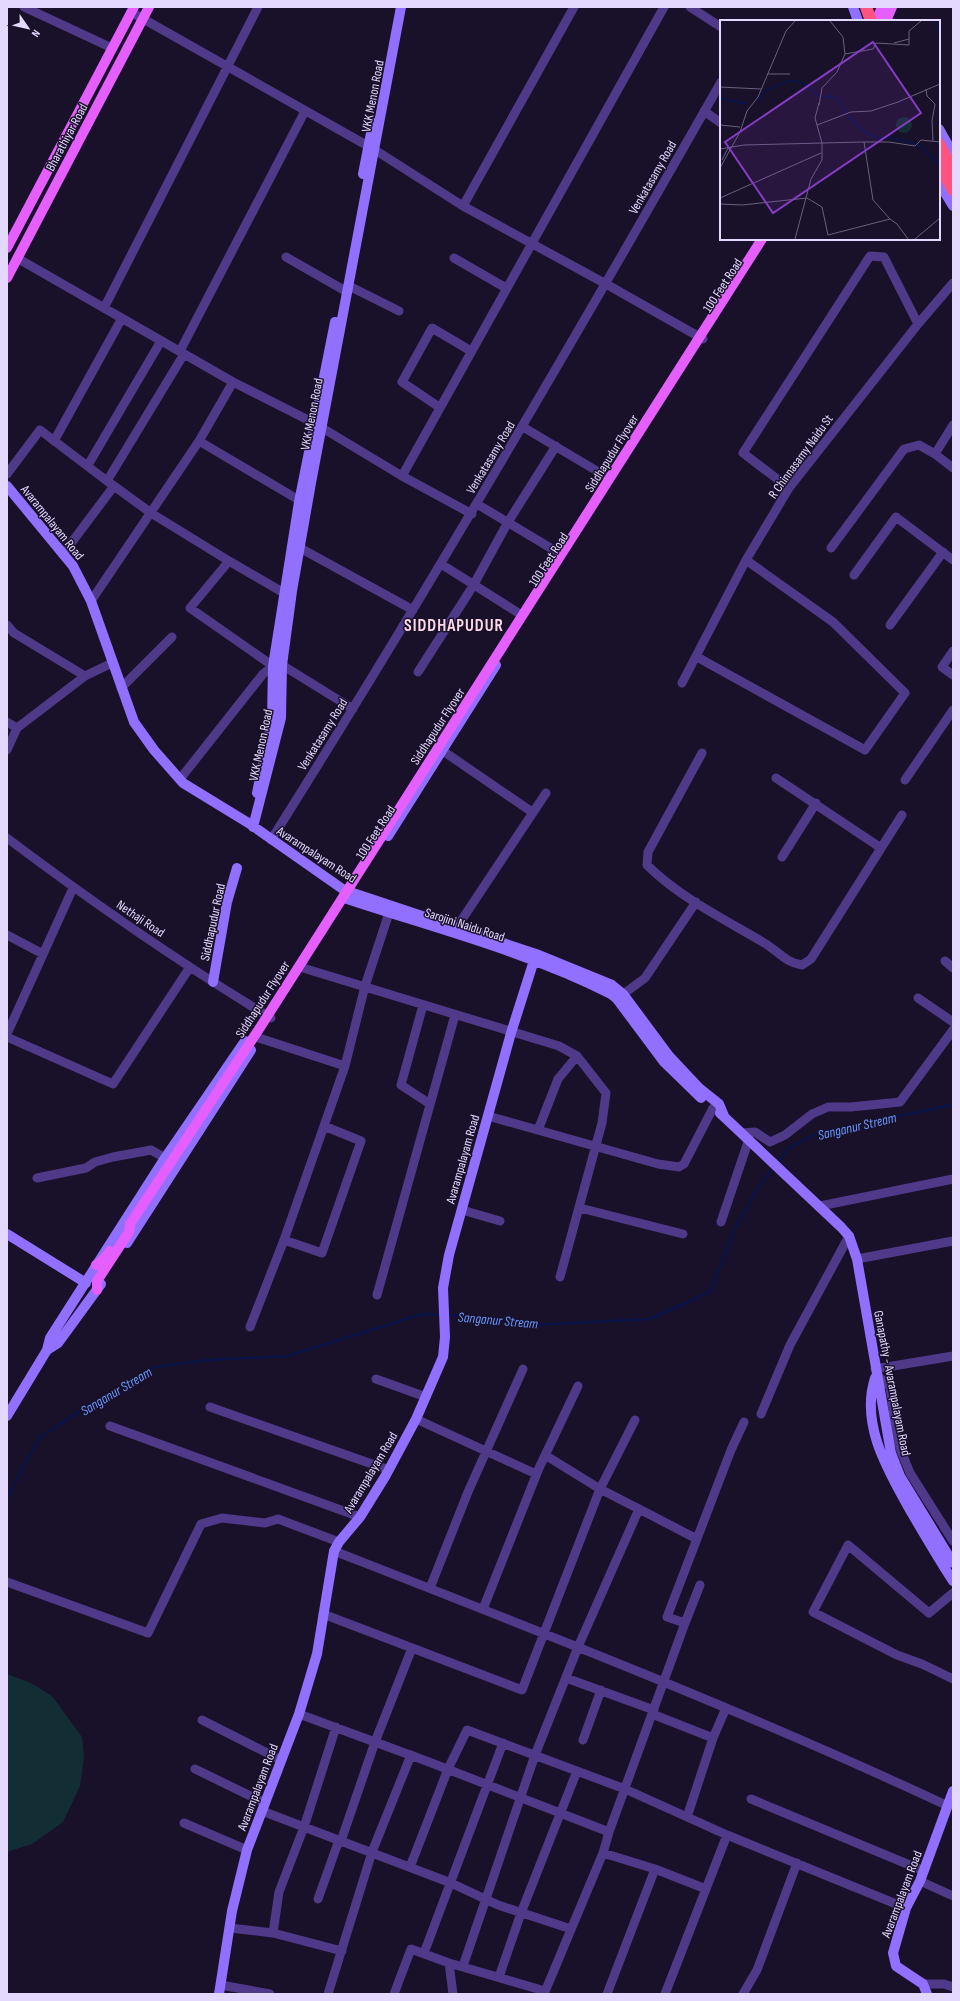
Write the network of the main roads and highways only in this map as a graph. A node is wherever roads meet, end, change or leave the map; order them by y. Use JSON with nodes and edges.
{"nodes":[{"id":1,"x":149,"y":7,"type":"edge"},
{"id":2,"x":866,"y":7,"type":"edge"},
{"id":3,"x":876,"y":7,"type":"edge"},
{"id":4,"x":881,"y":7,"type":"edge"},
{"id":5,"x":892,"y":7,"type":"edge"},
{"id":6,"x":133,"y":9,"type":"edge"},
{"id":7,"x":871,"y":20,"type":"edge"},
{"id":8,"x":876,"y":20,"type":"edge"},
{"id":9,"x":881,"y":20,"type":"edge"},
{"id":10,"x":886,"y":20,"type":"edge"},
{"id":11,"x":940,"y":146,"type":"edge"},
{"id":12,"x":940,"y":167,"type":"edge"},
{"id":13,"x":953,"y":170,"type":"edge"},
{"id":14,"x":953,"y":190,"type":"edge"},
{"id":15,"x":761,"y":240,"type":"edge"},
{"id":16,"x":7,"y":248,"type":"edge"},
{"id":17,"x":7,"y":278,"type":"edge"},
{"id":18,"x":114,"y":1250,"type":"junction"},
{"id":19,"x":96,"y":1265,"type":"road end"},
{"id":20,"x":97,"y":1290,"type":"road end"}],
"edges":[{"from":1,"to":17,"type":"main road","name":"Bharathiyar Road"},
{"from":2,"to":7,"type":"highway","bridge":true},
{"from":3,"to":9,"type":"highway","bridge":true},
{"from":4,"to":8,"type":"main road","bridge":true},
{"from":5,"to":10,"type":"main road"},
{"from":6,"to":16,"type":"main road","name":"Bharathiyar Road"},
{"from":11,"to":13,"type":"highway"},
{"from":12,"to":14,"type":"highway"},
{"from":15,"to":18,"type":"main road","name":"Siddhapudur Flyover","bridge":true},
{"from":18,"to":19,"type":"main road","name":"Siddhapudur Flyover"},
{"from":18,"to":20,"type":"main road","name":"Siddhapudur Flyover"}]}
